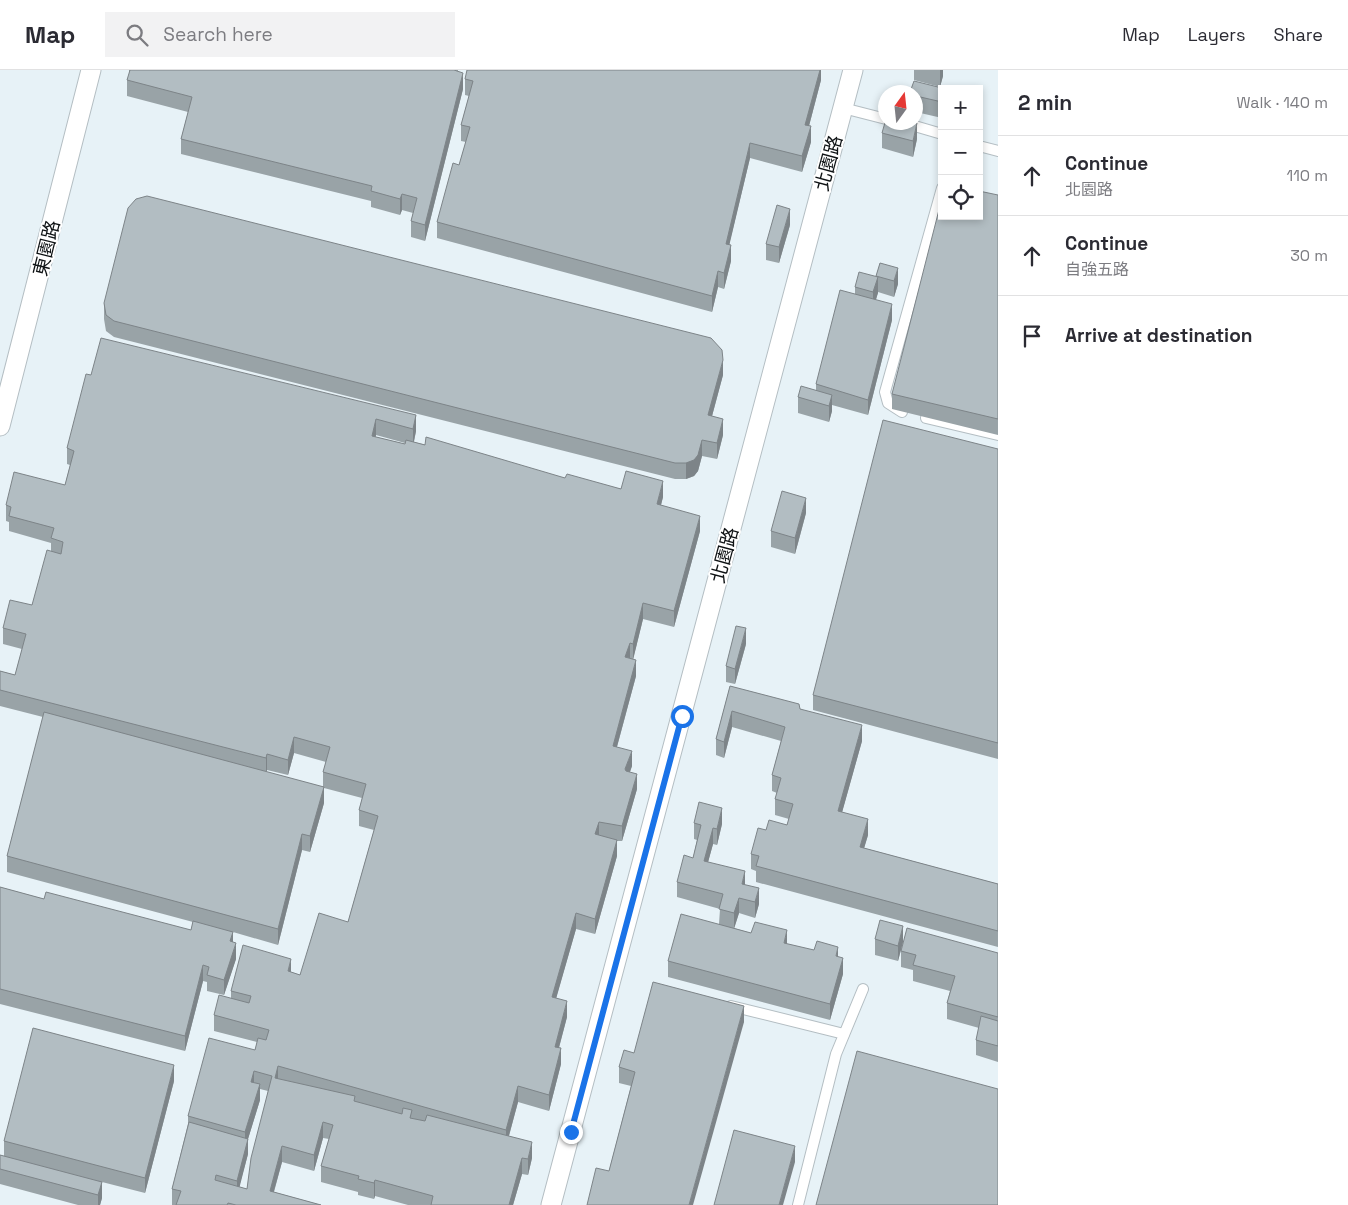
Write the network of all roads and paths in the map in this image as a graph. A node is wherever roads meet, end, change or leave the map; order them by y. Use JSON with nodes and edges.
{"nodes":[{"id":1,"x":91,"y":70,"type":"edge"},
{"id":2,"x":853,"y":70,"type":"edge"},
{"id":3,"x":843,"y":108,"type":"junction"},
{"id":4,"x":878,"y":116,"type":"edge"},
{"id":5,"x":923,"y":128,"type":"edge"},
{"id":6,"x":938,"y":133,"type":"edge"},
{"id":7,"x":983,"y":147,"type":"edge"},
{"id":8,"x":998,"y":151,"type":"edge"},
{"id":9,"x":938,"y":202,"type":"edge"},
{"id":10,"x":0,"y":426,"type":"edge"},
{"id":11,"x":998,"y":435,"type":"edge"},
{"id":12,"x":863,"y":989,"type":"dead end"},
{"id":13,"x":724,"y":1004,"type":"edge"},
{"id":14,"x":844,"y":1034,"type":"junction"},
{"id":15,"x":551,"y":1205,"type":"edge"},
{"id":16,"x":798,"y":1205,"type":"edge"}],
"edges":[{"from":1,"to":10,"type":"street","name":"東園路"},
{"from":2,"to":3,"type":"street","name":"北園路"},
{"from":3,"to":4,"type":"lane"},
{"from":3,"to":15,"type":"street","name":"北園路"},
{"from":5,"to":6,"type":"lane"},
{"from":7,"to":8,"type":"lane"},
{"from":9,"to":11,"type":"lane"},
{"from":12,"to":14,"type":"lane"},
{"from":13,"to":14,"type":"lane"},
{"from":14,"to":16,"type":"lane"}]}
